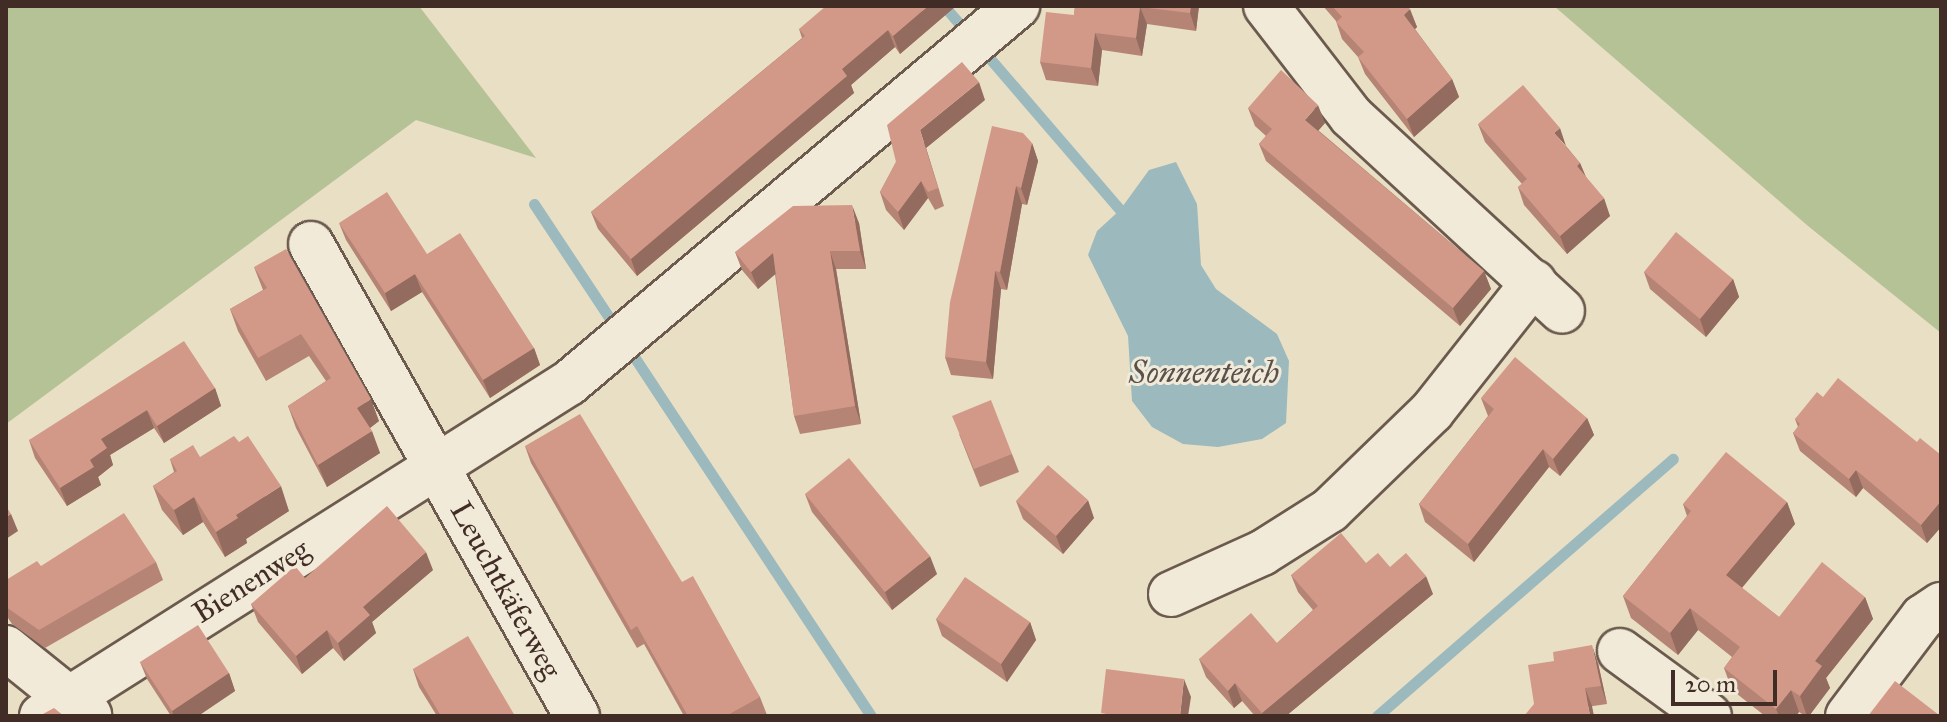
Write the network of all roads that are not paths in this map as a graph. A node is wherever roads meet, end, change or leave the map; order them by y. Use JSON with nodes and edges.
{"nodes":[{"id":1,"x":1017,"y":6,"type":"edge"},
{"id":2,"x":1266,"y":6,"type":"edge"},
{"id":3,"x":311,"y":244,"type":"dead end"},
{"id":4,"x":435,"y":465,"type":"junction"},
{"id":5,"x":1171,"y":594,"type":"dead end"},
{"id":6,"x":1941,"y":605,"type":"edge"},
{"id":7,"x":6,"y":648,"type":"edge"},
{"id":8,"x":1620,"y":651,"type":"dead end"},
{"id":9,"x":67,"y":710,"type":"edge"},
{"id":10,"x":577,"y":716,"type":"edge"},
{"id":11,"x":1709,"y":716,"type":"edge"},
{"id":12,"x":1848,"y":716,"type":"edge"}],
"edges":[{"from":1,"to":4,"type":"street","name":"Bienenweg"},
{"from":2,"to":5,"type":"street"},
{"from":3,"to":4,"type":"street"},
{"from":4,"to":9,"type":"street","name":"Bienenweg"},
{"from":4,"to":10,"type":"street","name":"Leuchtkäferweg"},
{"from":6,"to":12,"type":"street"},
{"from":7,"to":9,"type":"street","name":"Bienenweg"},
{"from":8,"to":11,"type":"street"}]}
